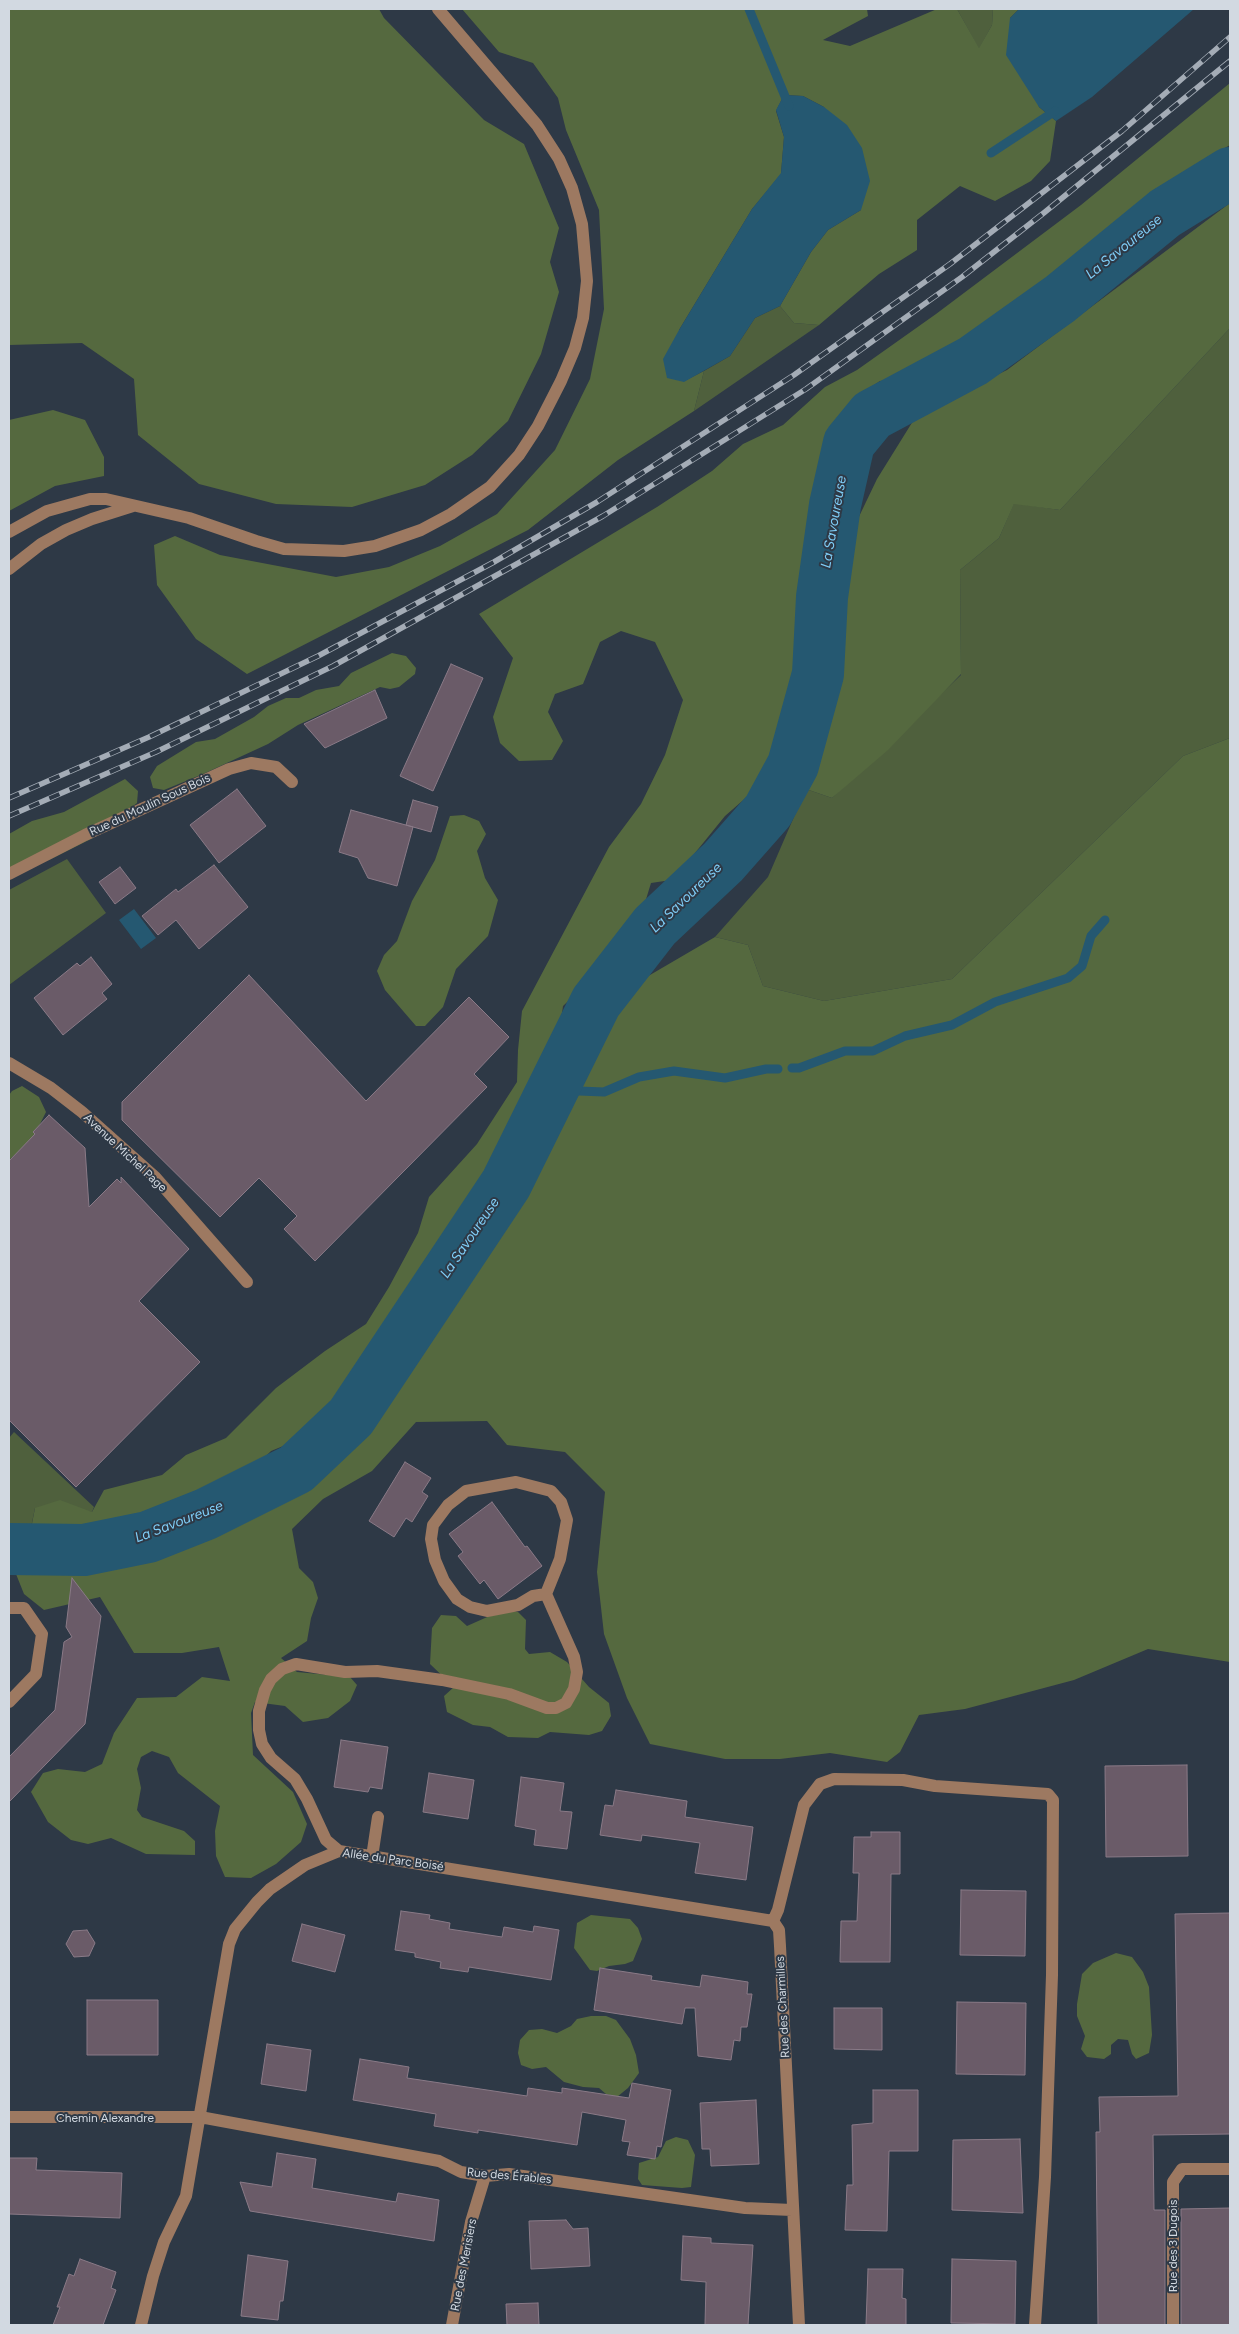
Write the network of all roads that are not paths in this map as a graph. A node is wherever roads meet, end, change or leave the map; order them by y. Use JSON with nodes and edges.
{"nodes":[{"id":1,"x":438,"y":9,"type":"edge"},
{"id":2,"x":133,"y":506,"type":"junction"},
{"id":3,"x":9,"y":532,"type":"edge"},
{"id":4,"x":9,"y":569,"type":"edge"},
{"id":5,"x":292,"y":782,"type":"dead end"},
{"id":6,"x":9,"y":874,"type":"edge"},
{"id":7,"x":9,"y":1063,"type":"edge"},
{"id":8,"x":247,"y":1282,"type":"dead end"},
{"id":9,"x":546,"y":1594,"type":"junction"},
{"id":10,"x":9,"y":1608,"type":"edge"},
{"id":11,"x":9,"y":1702,"type":"edge"},
{"id":12,"x":378,"y":1817,"type":"dead end"},
{"id":13,"x":338,"y":1851,"type":"junction"},
{"id":14,"x":372,"y":1856,"type":"junction"},
{"id":15,"x":773,"y":1921,"type":"junction"},
{"id":16,"x":9,"y":2117,"type":"edge"},
{"id":17,"x":200,"y":2117,"type":"junction"},
{"id":18,"x":1230,"y":2169,"type":"edge"},
{"id":19,"x":485,"y":2176,"type":"junction"},
{"id":20,"x":792,"y":2210,"type":"junction"},
{"id":21,"x":141,"y":2325,"type":"edge"},
{"id":22,"x":452,"y":2325,"type":"edge"},
{"id":23,"x":798,"y":2325,"type":"edge"},
{"id":24,"x":1035,"y":2325,"type":"edge"},
{"id":25,"x":1173,"y":2325,"type":"edge"}],
"edges":[{"from":1,"to":2,"type":"street"},
{"from":2,"to":3,"type":"street"},
{"from":2,"to":4,"type":"street"},
{"from":5,"to":6,"type":"street","name":"Rue du Moulin Sous Bois"},
{"from":7,"to":8,"type":"street","name":"Avenue Michel Page"},
{"from":9,"to":9,"type":"street"},
{"from":9,"to":13,"type":"street"},
{"from":10,"to":11,"type":"street"},
{"from":12,"to":14,"type":"street"},
{"from":13,"to":14,"type":"street","name":"Allée du Parc Boisé"},
{"from":13,"to":17,"type":"street","name":"Allée du Parc Boisé"},
{"from":14,"to":15,"type":"street","name":"Allée du Parc Boisé"},
{"from":15,"to":20,"type":"street","name":"Rue des Charmilles"},
{"from":15,"to":24,"type":"street"},
{"from":16,"to":17,"type":"street","name":"Chemin Alexandre"},
{"from":17,"to":19,"type":"street","name":"Rue des Érables"},
{"from":17,"to":21,"type":"street","name":"Allée du Parc Boisé"},
{"from":18,"to":25,"type":"street","name":"Rue des 3 Dugois"},
{"from":19,"to":20,"type":"street","name":"Rue des Érables"},
{"from":19,"to":22,"type":"street","name":"Rue des Merisiers"},
{"from":20,"to":23,"type":"street","name":"Rue des Charmilles"}]}
